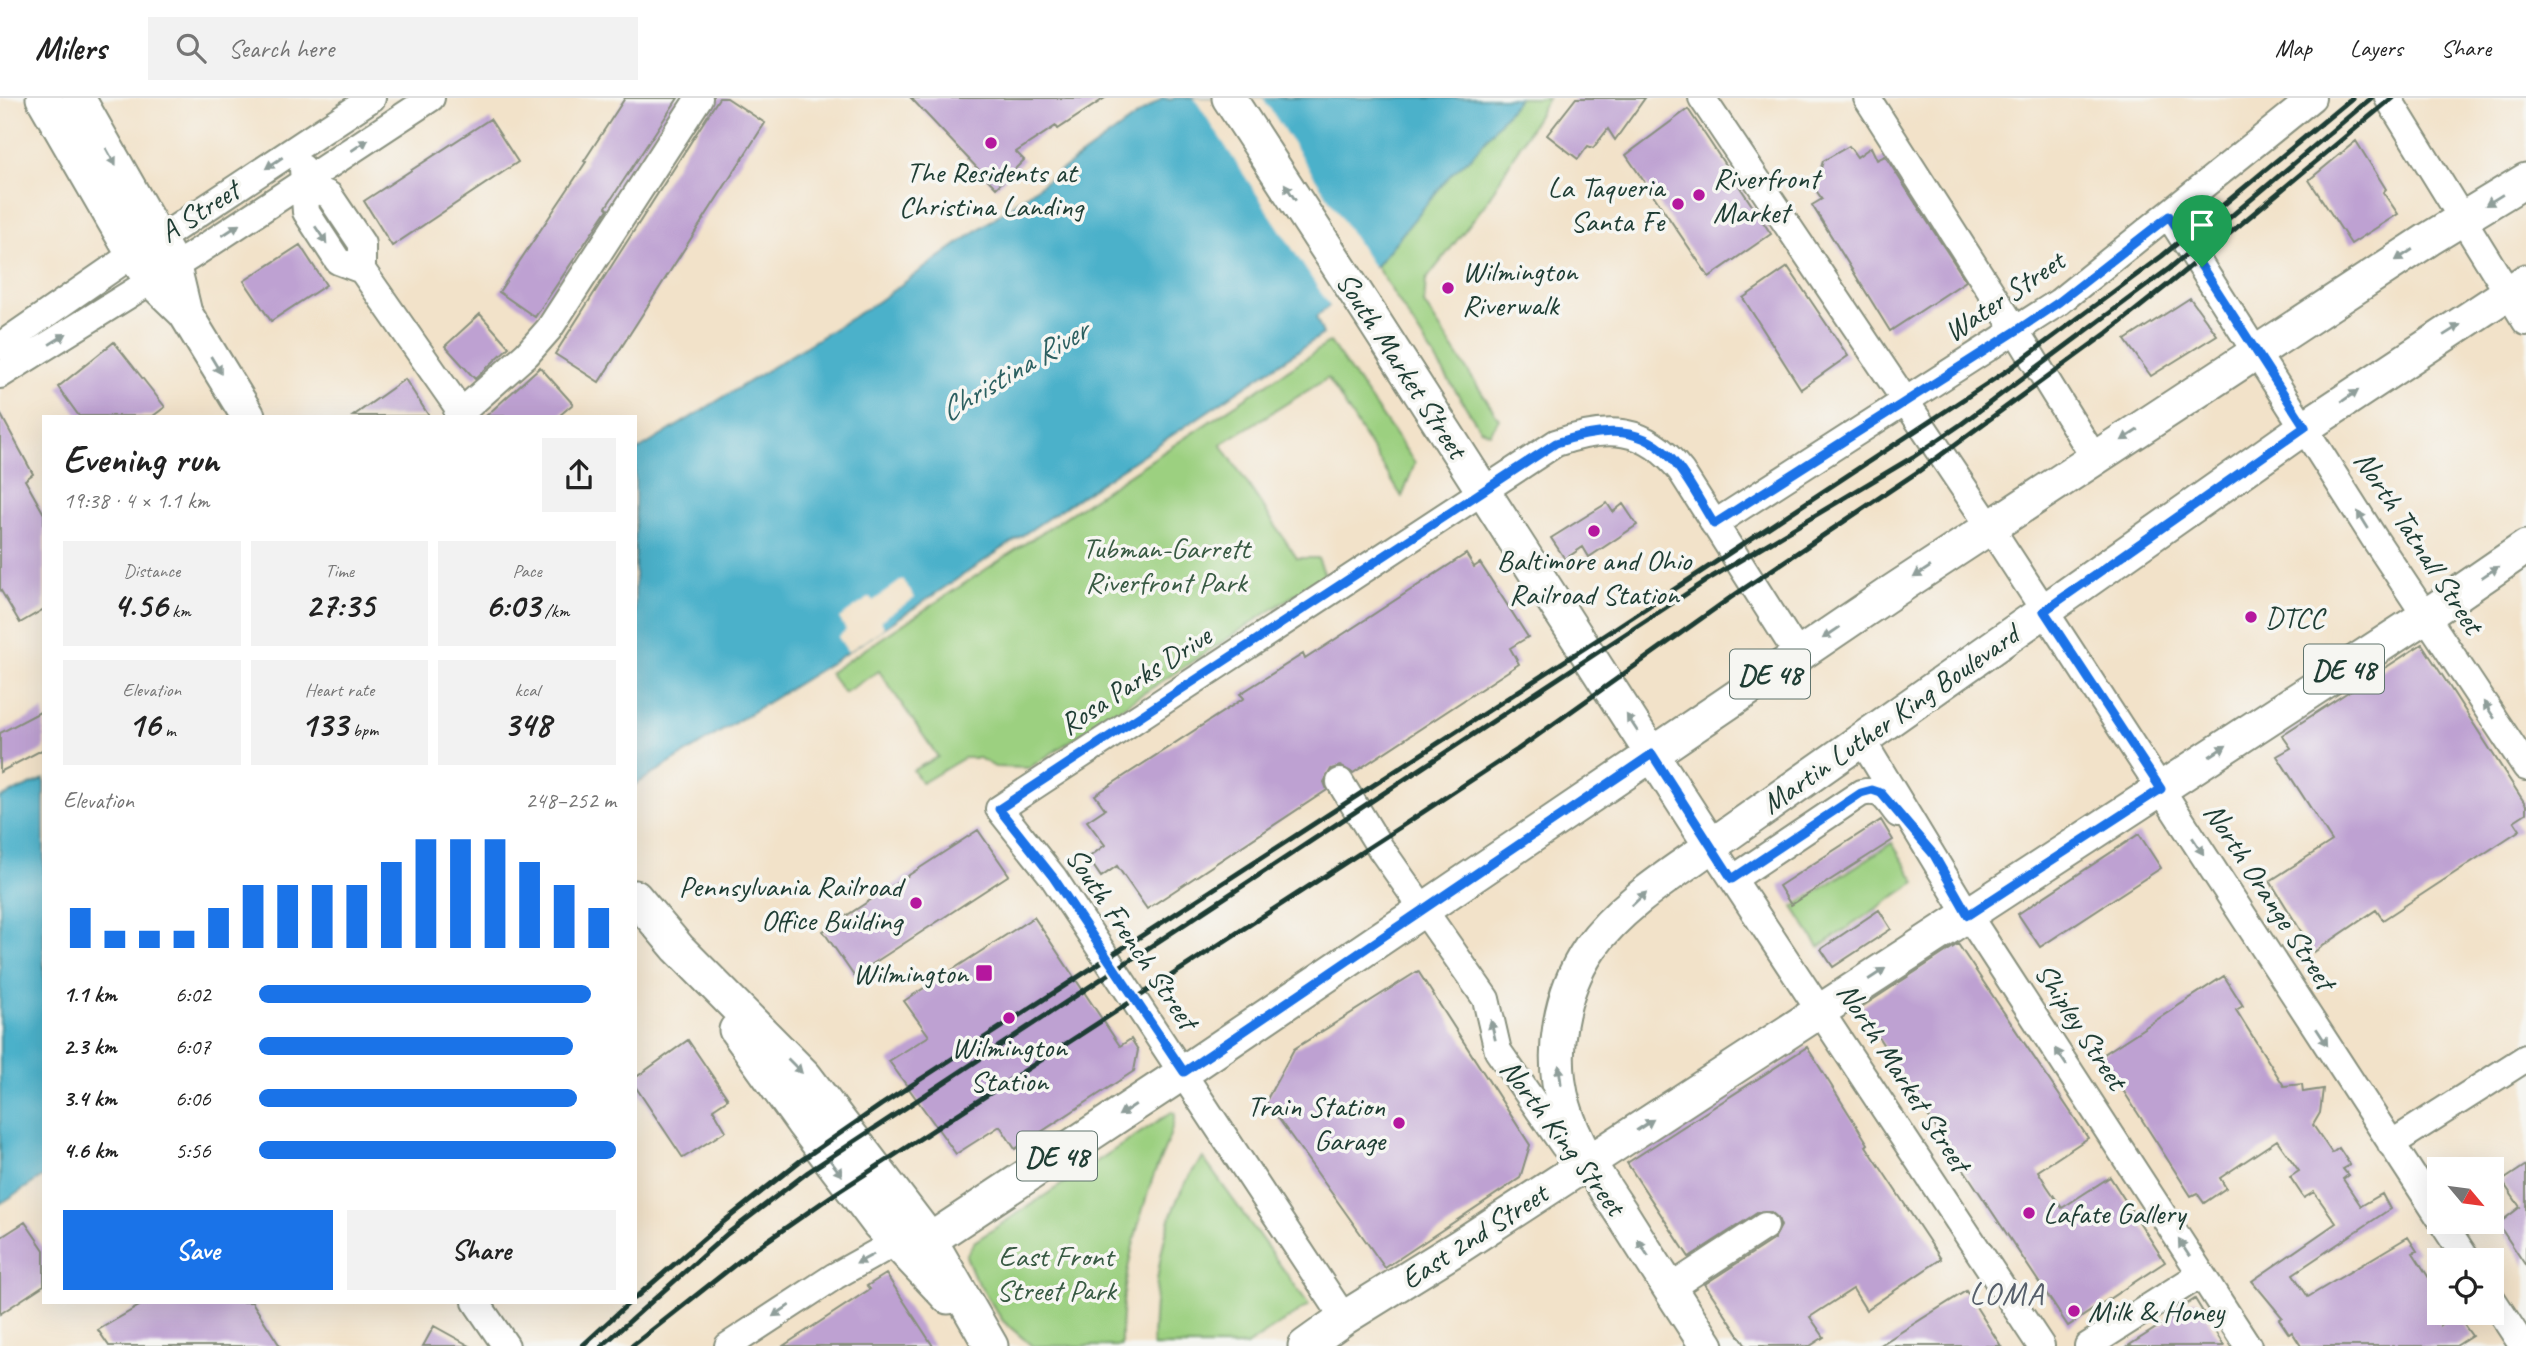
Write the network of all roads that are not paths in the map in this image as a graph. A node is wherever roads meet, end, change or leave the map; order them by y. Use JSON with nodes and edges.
{"nodes":[{"id":1,"x":43,"y":98,"type":"edge"},
{"id":2,"x":78,"y":98,"type":"edge"},
{"id":3,"x":372,"y":98,"type":"edge"},
{"id":4,"x":431,"y":98,"type":"edge"},
{"id":5,"x":699,"y":98,"type":"edge"},
{"id":6,"x":1229,"y":98,"type":"edge"},
{"id":7,"x":1703,"y":98,"type":"edge"},
{"id":8,"x":1867,"y":98,"type":"edge"},
{"id":9,"x":2312,"y":98,"type":"edge"},
{"id":10,"x":2388,"y":98,"type":"edge"},
{"id":11,"x":303,"y":144,"type":"junction"},
{"id":12,"x":2526,"y":180,"type":"edge"},
{"id":13,"x":303,"y":183,"type":"junction"},
{"id":14,"x":2169,"y":216,"type":"junction"},
{"id":15,"x":2463,"y":220,"type":"junction"},
{"id":16,"x":154,"y":261,"type":"junction"},
{"id":17,"x":2517,"y":287,"type":"edge"},
{"id":18,"x":2526,"y":322,"type":"edge"},
{"id":19,"x":2016,"y":331,"type":"junction"},
{"id":20,"x":0,"y":346,"type":"edge"},
{"id":21,"x":2256,"y":352,"type":"junction"},
{"id":22,"x":0,"y":375,"type":"edge"},
{"id":23,"x":1906,"y":402,"type":"junction"},
{"id":24,"x":247,"y":415,"type":"edge"},
{"id":25,"x":460,"y":415,"type":"edge"},
{"id":26,"x":2305,"y":427,"type":"junction"},
{"id":27,"x":2095,"y":459,"type":"junction"},
{"id":28,"x":1483,"y":491,"type":"junction"},
{"id":29,"x":1714,"y":524,"type":"junction"},
{"id":30,"x":1990,"y":527,"type":"junction"},
{"id":31,"x":2526,"y":547,"type":"edge"},
{"id":32,"x":2044,"y":611,"type":"junction"},
{"id":33,"x":2427,"y":615,"type":"junction"},
{"id":34,"x":1798,"y":655,"type":"junction"},
{"id":35,"x":1862,"y":740,"type":"junction"},
{"id":36,"x":1652,"y":754,"type":"junction"},
{"id":37,"x":2526,"y":767,"type":"edge"},
{"id":38,"x":1340,"y":782,"type":"dead end"},
{"id":39,"x":2161,"y":789,"type":"junction"},
{"id":40,"x":999,"y":809,"type":"joint"},
{"id":41,"x":1711,"y":846,"type":"junction"},
{"id":42,"x":1934,"y":855,"type":"junction"},
{"id":43,"x":1732,"y":879,"type":"junction"},
{"id":44,"x":637,"y":899,"type":"edge"},
{"id":45,"x":1424,"y":909,"type":"junction"},
{"id":46,"x":1968,"y":915,"type":"junction"},
{"id":47,"x":1820,"y":1011,"type":"junction"},
{"id":48,"x":2526,"y":1058,"type":"edge"},
{"id":49,"x":1184,"y":1072,"type":"junction"},
{"id":50,"x":815,"y":1115,"type":"junction"},
{"id":51,"x":2391,"y":1144,"type":"junction"},
{"id":52,"x":1588,"y":1162,"type":"junction"},
{"id":53,"x":2427,"y":1199,"type":"edge"},
{"id":54,"x":1765,"y":1226,"type":"dead end"},
{"id":55,"x":930,"y":1240,"type":"junction"},
{"id":56,"x":896,"y":1242,"type":"junction"},
{"id":57,"x":2201,"y":1273,"type":"junction"},
{"id":58,"x":1670,"y":1288,"type":"junction"},
{"id":59,"x":477,"y":1304,"type":"edge"},
{"id":60,"x":2504,"y":1317,"type":"edge"},
{"id":61,"x":1344,"y":1318,"type":"junction"},
{"id":62,"x":986,"y":1338,"type":"edge"},
{"id":63,"x":506,"y":1346,"type":"edge"},
{"id":64,"x":728,"y":1346,"type":"edge"},
{"id":65,"x":1305,"y":1346,"type":"edge"},
{"id":66,"x":1707,"y":1346,"type":"edge"},
{"id":67,"x":2041,"y":1346,"type":"edge"},
{"id":68,"x":2088,"y":1346,"type":"edge"},
{"id":69,"x":2248,"y":1346,"type":"edge"},
{"id":70,"x":2523,"y":1346,"type":"edge"}],
"edges":[{"from":1,"to":16,"type":"main road"},
{"from":2,"to":16,"type":"main road","one_way":true},
{"from":3,"to":11,"type":"street","name":"A Street"},
{"from":13,"to":4,"type":"street","name":"A Street","one_way":true},
{"from":5,"to":25,"type":"street"},
{"from":28,"to":6,"type":"main road","name":"South Market Street","one_way":true},
{"from":7,"to":23,"type":"street","name":"North Orange Street"},
{"from":8,"to":19,"type":"street"},
{"from":9,"to":14,"type":"street","name":"Water Street"},
{"from":10,"to":15,"type":"street"},
{"from":11,"to":13,"type":"street"},
{"from":11,"to":16,"type":"street","name":"A Street","one_way":true},
{"from":12,"to":15,"type":"main road","number":"DE 48","one_way":true},
{"from":16,"to":13,"type":"street","name":"A Street","one_way":true},
{"from":13,"to":25,"type":"street"},
{"from":14,"to":19,"type":"street","name":"Water Street"},
{"from":14,"to":21,"type":"street","name":"North Tatnall Street"},
{"from":15,"to":17,"type":"street"},
{"from":15,"to":21,"type":"main road","number":"DE 48","one_way":true},
{"from":16,"to":20,"type":"street","name":"A Street"},
{"from":22,"to":16,"type":"street","name":"A Street","one_way":true},
{"from":16,"to":24,"type":"main road","one_way":true},
{"from":17,"to":18,"type":"street"},
{"from":26,"to":17,"type":"main road","name":"Martin Luther King Boulevard","one_way":true},
{"from":19,"to":23,"type":"street","name":"Water Street"},
{"from":19,"to":27,"type":"street"},
{"from":21,"to":26,"type":"street","name":"North Tatnall Street"},
{"from":21,"to":27,"type":"main road","number":"DE 48","one_way":true},
{"from":23,"to":29,"type":"street","name":"Water Street"},
{"from":23,"to":30,"type":"street","name":"North Orange Street"},
{"from":26,"to":32,"type":"main road","name":"Martin Luther King Boulevard"},
{"from":33,"to":26,"type":"street","name":"North Tatnall Street","one_way":true},
{"from":27,"to":30,"type":"main road","number":"DE 48"},
{"from":28,"to":29,"type":"street","name":"Rosa Parks Drive"},
{"from":36,"to":28,"type":"main road","name":"South Market Street","one_way":true},
{"from":28,"to":40,"type":"street","name":"Rosa Parks Drive"},
{"from":29,"to":34,"type":"street","name":"Rosa Parks Drive"},
{"from":30,"to":32,"type":"street","name":"North Orange Street"},
{"from":30,"to":34,"type":"main road","number":"DE 48","one_way":true},
{"from":33,"to":31,"type":"main road","number":"DE 48","one_way":true},
{"from":32,"to":35,"type":"main road","name":"Martin Luther King Boulevard"},
{"from":32,"to":39,"type":"street","name":"North Orange Street"},
{"from":37,"to":33,"type":"street","name":"North Tatnall Street","one_way":true},
{"from":39,"to":33,"type":"main road","number":"DE 48","one_way":true},
{"from":34,"to":36,"type":"main road","number":"DE 48"},
{"from":35,"to":41,"type":"main road","name":"Martin Luther King Boulevard"},
{"from":35,"to":42,"type":"street","name":"Shipley Street"},
{"from":36,"to":41,"type":"main road","name":"South Market Street"},
{"from":36,"to":45,"type":"main road","number":"DE 48"},
{"from":38,"to":45,"type":"street","name":"North King Street"},
{"from":39,"to":46,"type":"main road","number":"DE 48"},
{"from":39,"to":51,"type":"street","name":"North Orange Street","one_way":true},
{"from":40,"to":49,"type":"street","name":"South French Street"},
{"from":41,"to":43,"type":"street","name":"North Market Street"},
{"from":52,"to":41,"type":"main road","name":"Martin Luther King Boulevard","one_way":true},
{"from":42,"to":43,"type":"street"},
{"from":42,"to":46,"type":"street","name":"Shipley Street"},
{"from":43,"to":47,"type":"street","name":"North Market Street"},
{"from":44,"to":50,"type":"main road","one_way":true},
{"from":45,"to":49,"type":"main road","number":"DE 48"},
{"from":52,"to":45,"type":"street","name":"North King Street","one_way":true},
{"from":47,"to":46,"type":"main road","number":"DE 48","one_way":true},
{"from":57,"to":46,"type":"street","name":"Shipley Street","one_way":true},
{"from":52,"to":47,"type":"main road","name":"East 2nd Street","number":"DE 48","one_way":true},
{"from":47,"to":67,"type":"street","name":"North Market Street"},
{"from":48,"to":51,"type":"street"},
{"from":49,"to":55,"type":"main road","number":"DE 48","one_way":true},
{"from":49,"to":61,"type":"street","name":"South French Street"},
{"from":50,"to":55,"type":"main road"},
{"from":50,"to":56,"type":"main road","one_way":true},
{"from":51,"to":53,"type":"street","name":"North Orange Street"},
{"from":58,"to":52,"type":"main road","name":"North King Street","one_way":true},
{"from":52,"to":61,"type":"main road","name":"East 2nd Street","number":"DE 48"},
{"from":54,"to":58,"type":"street"},
{"from":55,"to":56,"type":"street"},
{"from":55,"to":62,"type":"main road"},
{"from":56,"to":62,"type":"main road"},
{"from":56,"to":64,"type":"street","one_way":true},
{"from":57,"to":68,"type":"street"},
{"from":57,"to":69,"type":"street","name":"Shipley Street"},
{"from":58,"to":66,"type":"main road","name":"North King Street"},
{"from":59,"to":63,"type":"street"},
{"from":60,"to":70,"type":"street"},
{"from":61,"to":65,"type":"main road","name":"East 2nd Street","number":"DE 48"}]}
